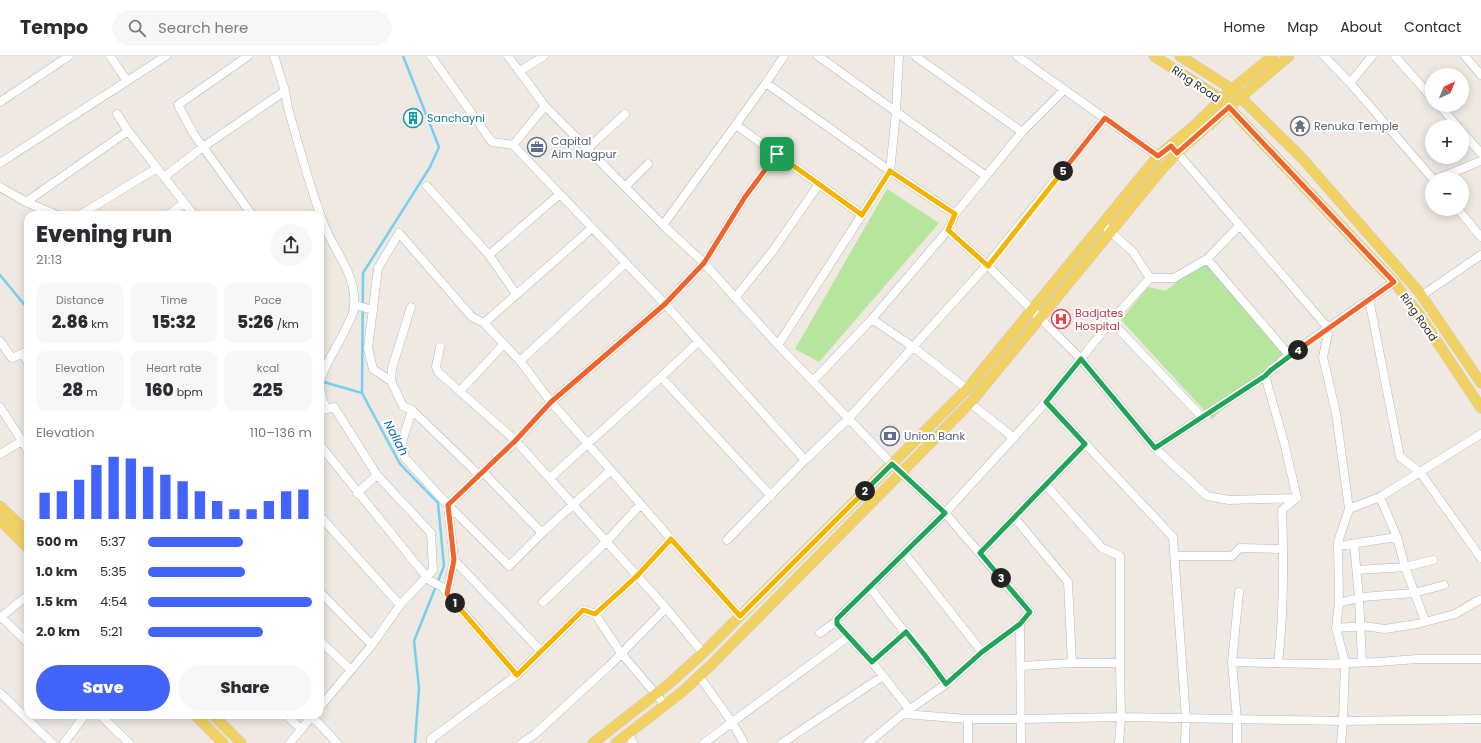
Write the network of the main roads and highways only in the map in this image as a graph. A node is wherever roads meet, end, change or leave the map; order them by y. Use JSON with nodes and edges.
{"nodes":[{"id":1,"x":1154,"y":56,"type":"edge"},
{"id":2,"x":1180,"y":56,"type":"edge"},
{"id":3,"x":1273,"y":56,"type":"edge"},
{"id":4,"x":1289,"y":56,"type":"edge"},
{"id":5,"x":1232,"y":89,"type":"junction"},
{"id":6,"x":1241,"y":97,"type":"junction"},
{"id":7,"x":1221,"y":99,"type":"junction"},
{"id":8,"x":1229,"y":107,"type":"junction"},
{"id":9,"x":1174,"y":149,"type":"junction"},
{"id":10,"x":1481,"y":383,"type":"edge"},
{"id":11,"x":1481,"y":408,"type":"edge"},
{"id":12,"x":0,"y":506,"type":"edge"},
{"id":13,"x":0,"y":520,"type":"edge"},
{"id":14,"x":24,"y":529,"type":"edge"},
{"id":15,"x":24,"y":544,"type":"edge"},
{"id":16,"x":199,"y":719,"type":"edge"},
{"id":17,"x":217,"y":719,"type":"edge"},
{"id":18,"x":631,"y":738,"type":"edge"},
{"id":19,"x":223,"y":743,"type":"edge"},
{"id":20,"x":241,"y":743,"type":"edge"},
{"id":21,"x":593,"y":743,"type":"edge"},
{"id":22,"x":616,"y":743,"type":"edge"}],
"edges":[{"from":1,"to":7,"type":"main road","name":"Ring Road"},
{"from":2,"to":5,"type":"main road","name":"Ring Road"},
{"from":3,"to":5,"type":"main road"},
{"from":4,"to":6,"type":"main road"},
{"from":5,"to":6,"type":"main road","name":"Ring Road"},
{"from":5,"to":7,"type":"main road"},
{"from":6,"to":8,"type":"main road"},
{"from":6,"to":10,"type":"main road","name":"Ring Road"},
{"from":7,"to":8,"type":"main road","name":"Ring Road"},
{"from":7,"to":9,"type":"main road"},
{"from":8,"to":9,"type":"main road"},
{"from":8,"to":11,"type":"main road","name":"Ring Road"},
{"from":9,"to":18,"type":"main road"},
{"from":9,"to":21,"type":"main road"},
{"from":12,"to":14,"type":"main road"},
{"from":13,"to":15,"type":"main road"},
{"from":16,"to":19,"type":"main road"},
{"from":17,"to":20,"type":"main road"},
{"from":18,"to":22,"type":"main road"}]}
